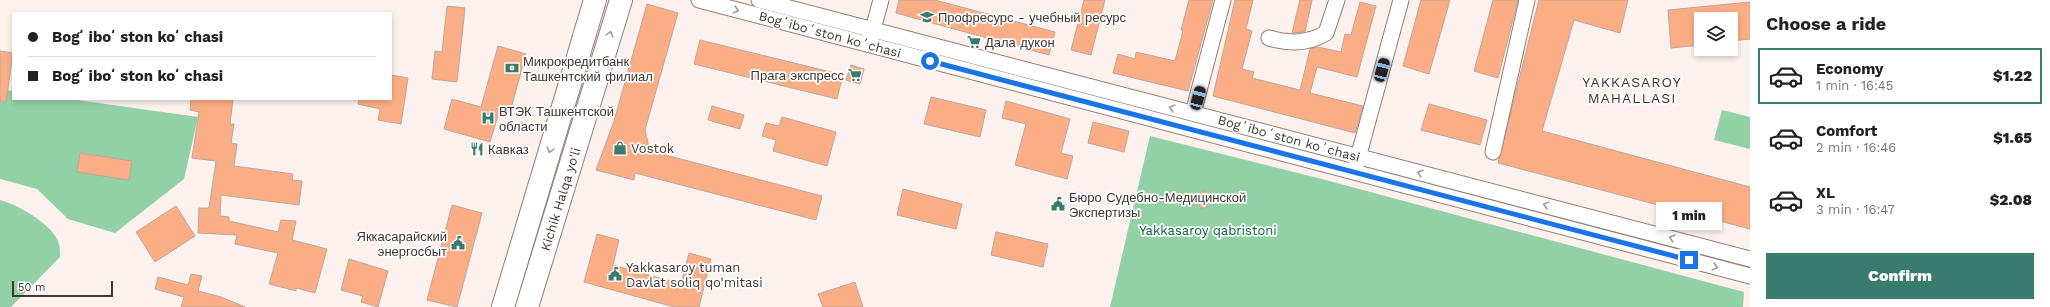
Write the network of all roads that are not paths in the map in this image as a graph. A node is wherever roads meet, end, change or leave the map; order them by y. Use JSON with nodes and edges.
{"nodes":[{"id":1,"x":595,"y":0,"type":"edge"},
{"id":2,"x":621,"y":0,"type":"edge"},
{"id":3,"x":699,"y":0,"type":"edge"},
{"id":4,"x":759,"y":0,"type":"edge"},
{"id":5,"x":881,"y":0,"type":"edge"},
{"id":6,"x":1223,"y":0,"type":"edge"},
{"id":7,"x":1337,"y":0,"type":"edge"},
{"id":8,"x":1401,"y":0,"type":"edge"},
{"id":9,"x":1527,"y":0,"type":"edge"},
{"id":10,"x":873,"y":30,"type":"junction"},
{"id":11,"x":1269,"y":38,"type":"dead end"},
{"id":12,"x":869,"y":45,"type":"junction"},
{"id":13,"x":1193,"y":113,"type":"junction"},
{"id":14,"x":1493,"y":152,"type":"dead end"},
{"id":15,"x":1359,"y":157,"type":"junction"},
{"id":16,"x":1354,"y":172,"type":"junction"},
{"id":17,"x":531,"y":213,"type":"junction"},
{"id":18,"x":1750,"y":259,"type":"edge"},
{"id":19,"x":1750,"y":276,"type":"edge"},
{"id":20,"x":534,"y":285,"type":"junction"},
{"id":21,"x":494,"y":307,"type":"edge"},
{"id":22,"x":503,"y":307,"type":"edge"},
{"id":23,"x":527,"y":307,"type":"edge"},
{"id":24,"x":531,"y":307,"type":"edge"}],
"edges":[{"from":1,"to":17,"type":"highway","name":"Kichik Halqa yo'li","one_way":true},
{"from":20,"to":2,"type":"highway","name":"Kichik Halqa yo'li","one_way":true},
{"from":3,"to":12,"type":"street","name":"Bogʻiboʻston koʻchasi","one_way":true},
{"from":4,"to":10,"type":"street","name":"Bogʻiboʻston koʻchasi"},
{"from":5,"to":10,"type":"street"},
{"from":6,"to":13,"type":"street"},
{"from":7,"to":11,"type":"street"},
{"from":8,"to":15,"type":"street"},
{"from":9,"to":14,"type":"street"},
{"from":10,"to":12,"type":"street"},
{"from":13,"to":10,"type":"street","name":"Bogʻiboʻston koʻchasi","one_way":true},
{"from":12,"to":16,"type":"street","name":"Bogʻiboʻston koʻchasi"},
{"from":13,"to":15,"type":"street","name":"Bogʻiboʻston koʻchasi"},
{"from":15,"to":16,"type":"street"},
{"from":18,"to":15,"type":"street","name":"Bogʻiboʻston koʻchasi","one_way":true},
{"from":16,"to":19,"type":"street","name":"Bogʻiboʻston koʻchasi","one_way":true},
{"from":17,"to":21,"type":"highway"},
{"from":17,"to":22,"type":"highway","name":"Kichik Halqa yo'li"},
{"from":20,"to":23,"type":"highway","name":"Kichik Halqa yo'li"},
{"from":20,"to":24,"type":"highway"}]}
